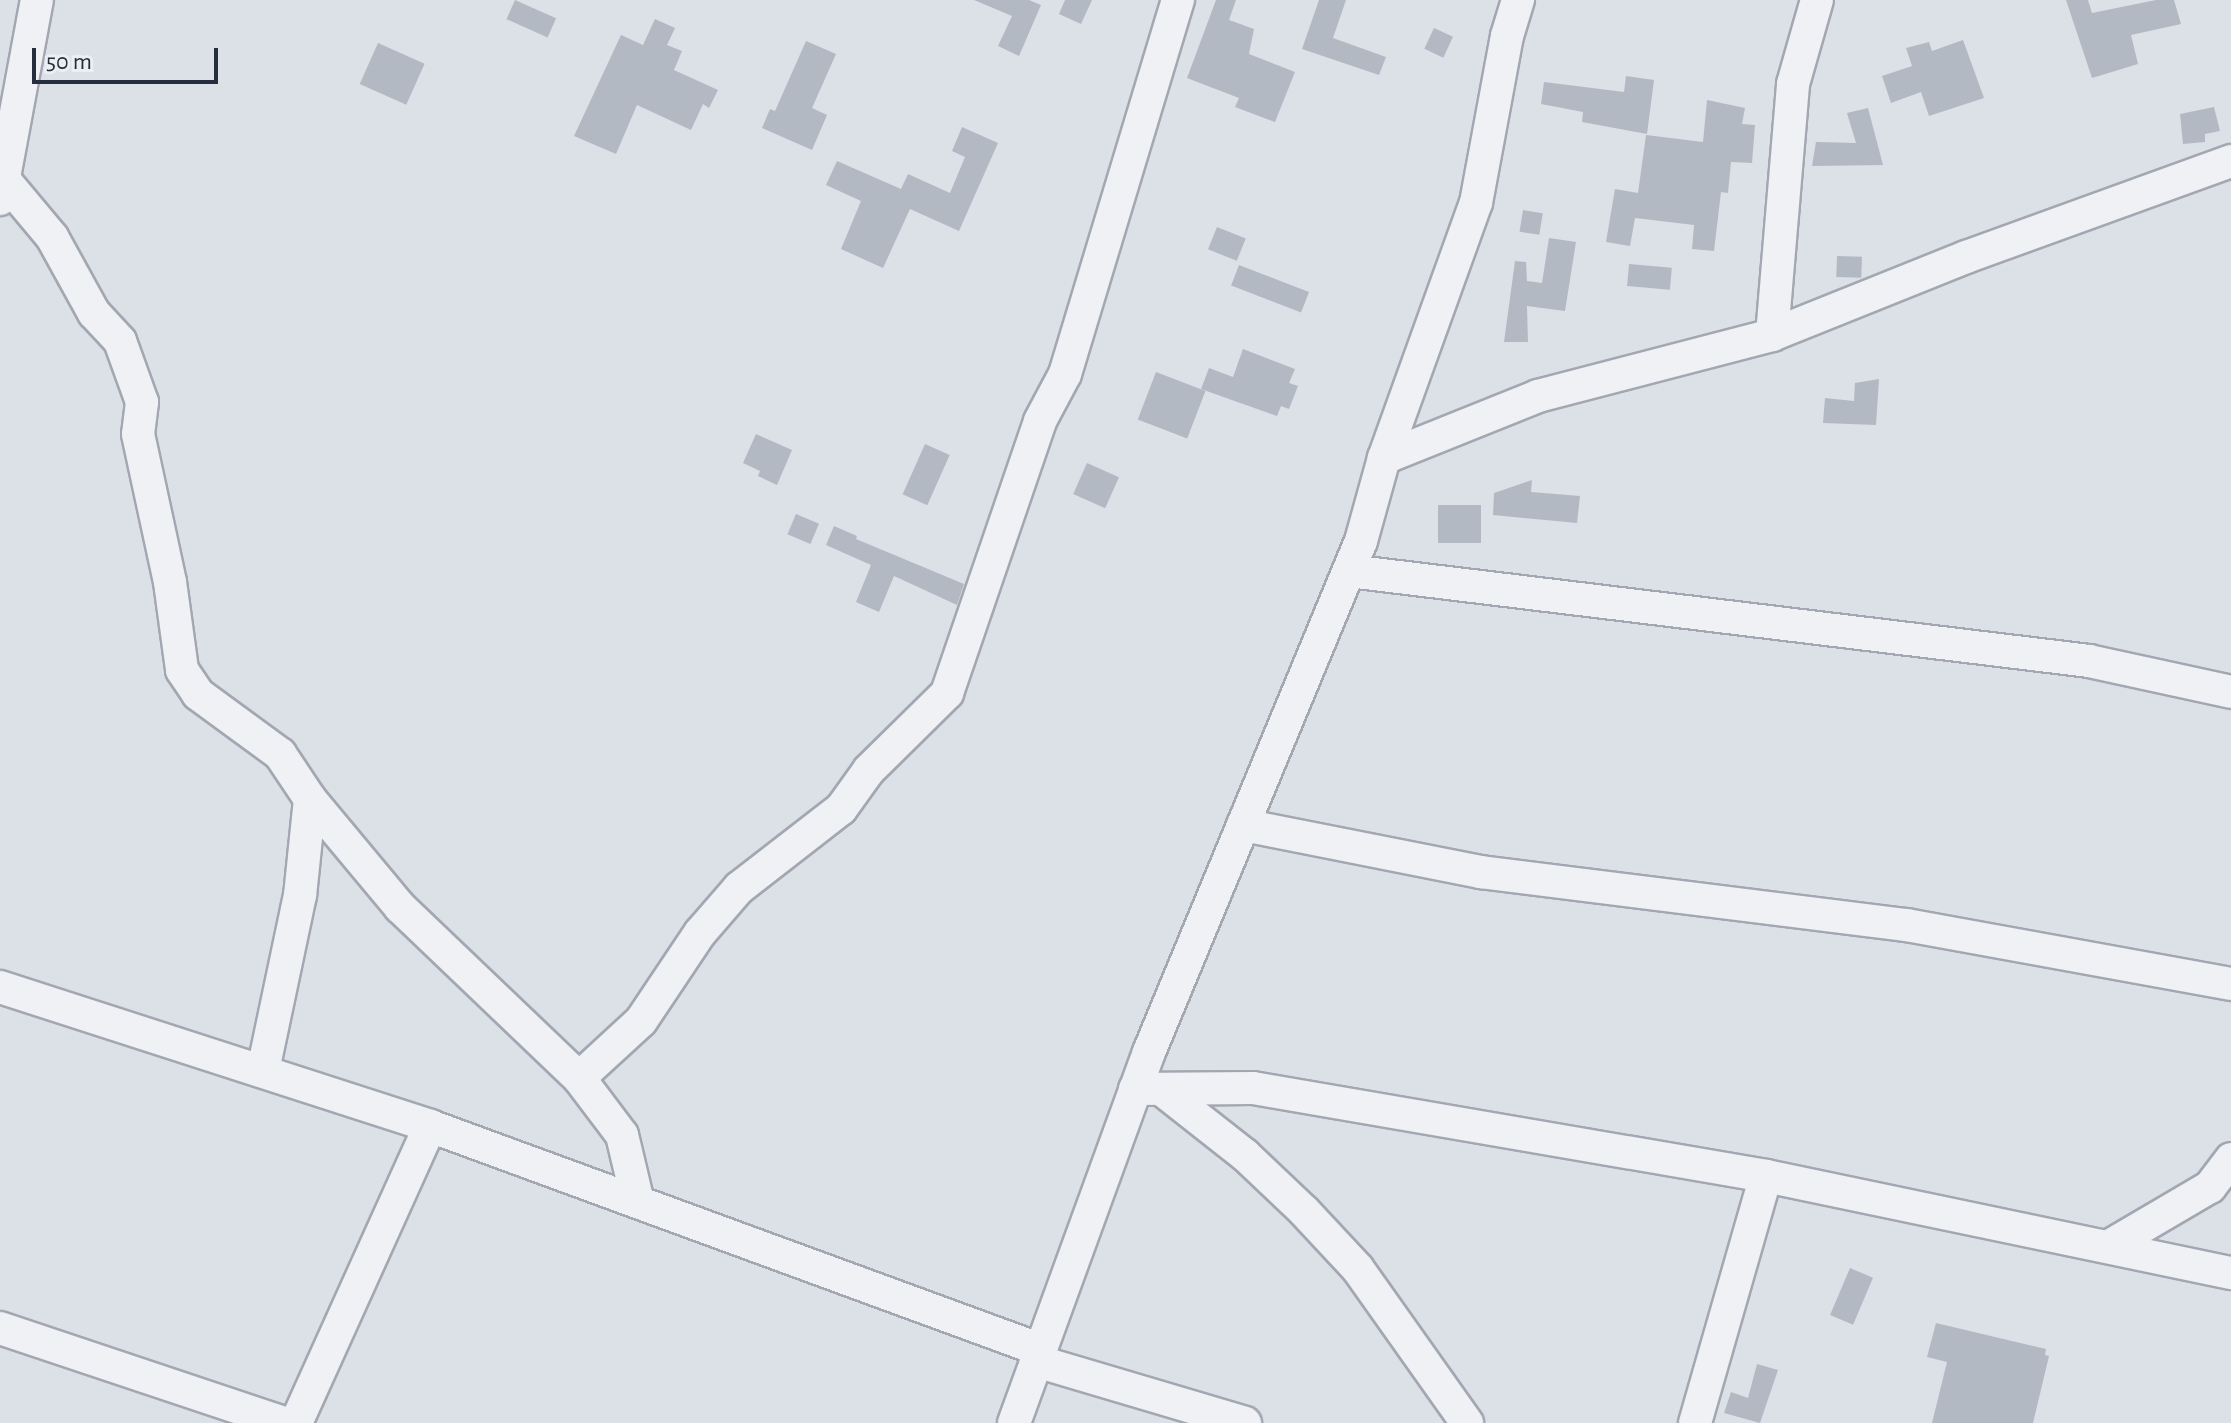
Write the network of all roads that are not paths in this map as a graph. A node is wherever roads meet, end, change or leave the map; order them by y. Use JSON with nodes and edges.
{"nodes":[{"id":1,"x":37,"y":0,"type":"edge"},
{"id":2,"x":1178,"y":0,"type":"edge"},
{"id":3,"x":1518,"y":0,"type":"edge"},
{"id":4,"x":1817,"y":0,"type":"edge"},
{"id":5,"x":2231,"y":161,"type":"edge"},
{"id":6,"x":3,"y":191,"type":"edge"},
{"id":7,"x":1772,"y":335,"type":"junction"},
{"id":8,"x":1384,"y":458,"type":"junction"},
{"id":9,"x":1349,"y":571,"type":"junction"},
{"id":10,"x":2231,"y":692,"type":"edge"},
{"id":11,"x":310,"y":799,"type":"junction"},
{"id":12,"x":1243,"y":825,"type":"junction"},
{"id":13,"x":2231,"y":984,"type":"edge"},
{"id":14,"x":0,"y":987,"type":"edge"},
{"id":15,"x":263,"y":1070,"type":"junction"},
{"id":16,"x":579,"y":1078,"type":"junction"},
{"id":17,"x":1148,"y":1089,"type":"junction"},
{"id":18,"x":430,"y":1126,"type":"junction"},
{"id":19,"x":2231,"y":1159,"type":"edge"},
{"id":20,"x":1766,"y":1176,"type":"junction"},
{"id":21,"x":638,"y":1202,"type":"junction"},
{"id":22,"x":2111,"y":1245,"type":"junction"},
{"id":23,"x":2231,"y":1273,"type":"edge"},
{"id":24,"x":0,"y":1328,"type":"edge"},
{"id":25,"x":1039,"y":1356,"type":"junction"},
{"id":26,"x":284,"y":1423,"type":"edge"},
{"id":27,"x":296,"y":1423,"type":"edge"},
{"id":28,"x":1014,"y":1423,"type":"edge"},
{"id":29,"x":1245,"y":1423,"type":"edge"},
{"id":30,"x":1467,"y":1423,"type":"edge"},
{"id":31,"x":1695,"y":1423,"type":"edge"}],
"edges":[{"from":1,"to":6,"type":"street"},
{"from":2,"to":16,"type":"street"},
{"from":3,"to":8,"type":"street"},
{"from":4,"to":7,"type":"street"},
{"from":5,"to":7,"type":"street"},
{"from":6,"to":11,"type":"street"},
{"from":7,"to":8,"type":"street"},
{"from":8,"to":9,"type":"street"},
{"from":9,"to":10,"type":"street"},
{"from":9,"to":12,"type":"street"},
{"from":11,"to":15,"type":"street"},
{"from":11,"to":16,"type":"street"},
{"from":12,"to":13,"type":"street"},
{"from":12,"to":17,"type":"street"},
{"from":14,"to":15,"type":"street"},
{"from":15,"to":18,"type":"street"},
{"from":16,"to":21,"type":"street"},
{"from":17,"to":20,"type":"street"},
{"from":17,"to":25,"type":"street"},
{"from":17,"to":30,"type":"street"},
{"from":18,"to":21,"type":"street"},
{"from":18,"to":27,"type":"street"},
{"from":19,"to":22,"type":"street"},
{"from":20,"to":22,"type":"street"},
{"from":20,"to":31,"type":"street"},
{"from":21,"to":25,"type":"street"},
{"from":22,"to":23,"type":"street"},
{"from":24,"to":26,"type":"street"},
{"from":25,"to":28,"type":"street"},
{"from":25,"to":29,"type":"street"}]}
